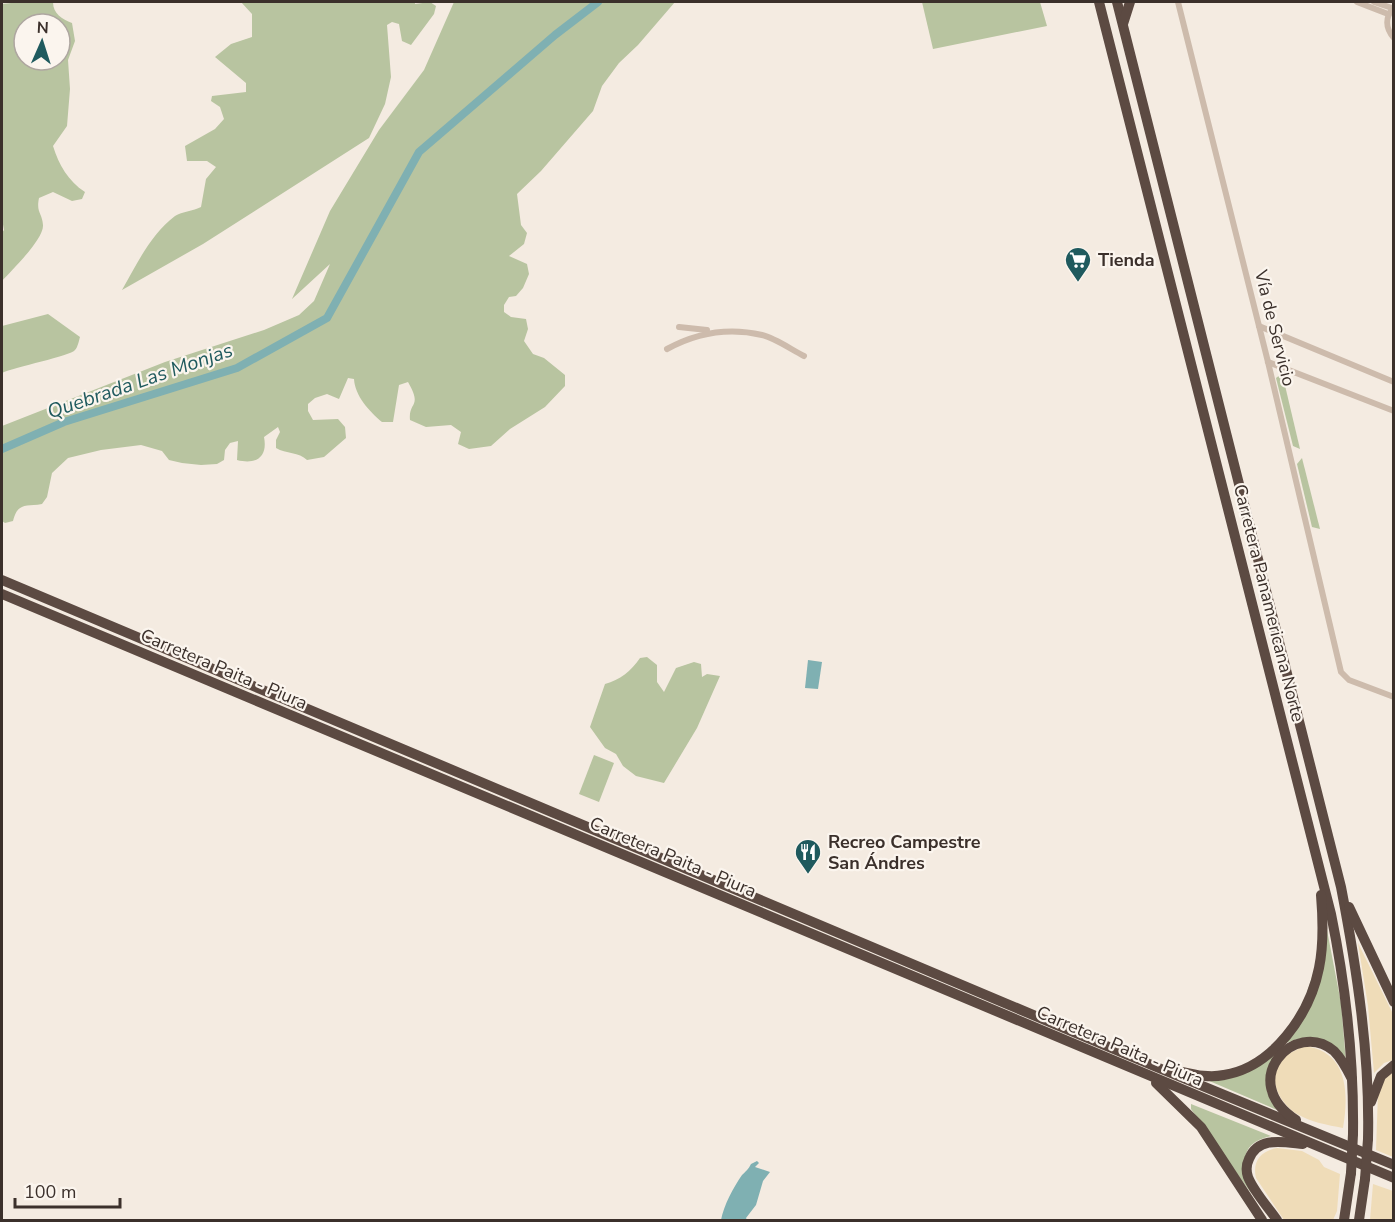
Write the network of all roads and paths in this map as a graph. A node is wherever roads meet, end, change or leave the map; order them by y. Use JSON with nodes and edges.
{"nodes":[{"id":1,"x":1099,"y":2,"type":"edge"},
{"id":2,"x":1117,"y":2,"type":"edge"},
{"id":3,"x":1130,"y":2,"type":"edge"},
{"id":4,"x":1178,"y":2,"type":"edge"},
{"id":5,"x":1361,"y":2,"type":"edge"},
{"id":6,"x":1374,"y":2,"type":"edge"},
{"id":7,"x":1391,"y":10,"type":"edge"},
{"id":8,"x":1122,"y":24,"type":"junction"},
{"id":9,"x":1394,"y":38,"type":"edge"},
{"id":10,"x":1147,"y":122,"type":"junction"},
{"id":11,"x":1131,"y":127,"type":"junction"},
{"id":12,"x":1259,"y":326,"type":"junction"},
{"id":13,"x":679,"y":327,"type":"dead end"},
{"id":14,"x":716,"y":332,"type":"junction"},
{"id":15,"x":667,"y":349,"type":"dead end"},
{"id":16,"x":804,"y":356,"type":"dead end"},
{"id":17,"x":1268,"y":362,"type":"junction"},
{"id":18,"x":1394,"y":382,"type":"edge"},
{"id":19,"x":1394,"y":411,"type":"edge"},
{"id":20,"x":1257,"y":555,"type":"junction"},
{"id":21,"x":1241,"y":560,"type":"junction"},
{"id":22,"x":2,"y":580,"type":"edge"},
{"id":23,"x":2,"y":594,"type":"edge"},
{"id":24,"x":1394,"y":697,"type":"edge"},
{"id":25,"x":1319,"y":865,"type":"junction"},
{"id":26,"x":1341,"y":887,"type":"junction"},
{"id":27,"x":1394,"y":1002,"type":"edge"},
{"id":28,"x":1394,"y":1065,"type":"edge"},
{"id":29,"x":1150,"y":1070,"type":"junction"},
{"id":30,"x":1354,"y":1084,"type":"junction"},
{"id":31,"x":1369,"y":1108,"type":"junction"},
{"id":32,"x":1314,"y":1132,"type":"junction"},
{"id":33,"x":1315,"y":1145,"type":"junction"},
{"id":34,"x":1394,"y":1165,"type":"edge"},
{"id":35,"x":1394,"y":1178,"type":"edge"},
{"id":36,"x":1363,"y":1197,"type":"junction"},
{"id":37,"x":1344,"y":1220,"type":"edge"},
{"id":38,"x":1262,"y":1221,"type":"edge"},
{"id":39,"x":1277,"y":1221,"type":"edge"},
{"id":40,"x":1359,"y":1221,"type":"edge"},
{"id":41,"x":1366,"y":1221,"type":"edge"}],
"edges":[{"from":1,"to":11,"type":"highway","name":"Carretera Panamericana Norte"},
{"from":2,"to":8,"type":"highway","name":"Carretera Panamericana Norte"},
{"from":3,"to":8,"type":"highway"},
{"from":4,"to":12,"type":"street","name":"Vía de Servicio"},
{"from":5,"to":7,"type":"street"},
{"from":6,"to":7,"type":"street"},
{"from":7,"to":9,"type":"street"},
{"from":8,"to":10,"type":"highway","name":"Carretera Panamericana Norte"},
{"from":10,"to":11,"type":"highway"},
{"from":10,"to":20,"type":"highway","name":"Carretera Panamericana Norte"},
{"from":11,"to":21,"type":"highway","name":"Carretera Panamericana Norte"},
{"from":12,"to":17,"type":"street","name":"Vía de Servicio"},
{"from":12,"to":18,"type":"street"},
{"from":13,"to":14,"type":"street"},
{"from":14,"to":15,"type":"street"},
{"from":14,"to":16,"type":"street"},
{"from":17,"to":19,"type":"street"},
{"from":17,"to":24,"type":"street","name":"Vía de Servicio"},
{"from":20,"to":21,"type":"highway"},
{"from":20,"to":26,"type":"highway","name":"Carretera Panamericana Norte"},
{"from":21,"to":25,"type":"highway","name":"Carretera Panamericana Norte"},
{"from":22,"to":29,"type":"highway","name":"Carretera Paita - Piura"},
{"from":23,"to":29,"type":"highway","name":"Carretera Paita - Piura"},
{"from":25,"to":29,"type":"highway"},
{"from":25,"to":30,"type":"highway","name":"Carretera Panamericana Norte"},
{"from":26,"to":27,"type":"highway"},
{"from":26,"to":31,"type":"highway","name":"Carretera Panamericana Norte"},
{"from":28,"to":31,"type":"highway"},
{"from":29,"to":32,"type":"highway","name":"Carretera Paita - Piura"},
{"from":29,"to":33,"type":"highway","name":"Carretera Paita - Piura"},
{"from":29,"to":38,"type":"highway"},
{"from":30,"to":32,"type":"highway"},
{"from":30,"to":37,"type":"highway","name":"Carretera Panamericana Norte","bridge":true},
{"from":31,"to":36,"type":"highway","name":"Carretera Panamericana Norte","bridge":true},
{"from":32,"to":34,"type":"highway"},
{"from":33,"to":35,"type":"highway","name":"Carretera Paita - Piura"},
{"from":33,"to":39,"type":"highway"},
{"from":36,"to":40,"type":"highway","name":"Carretera Panamericana Norte"},
{"from":36,"to":41,"type":"highway"}]}
